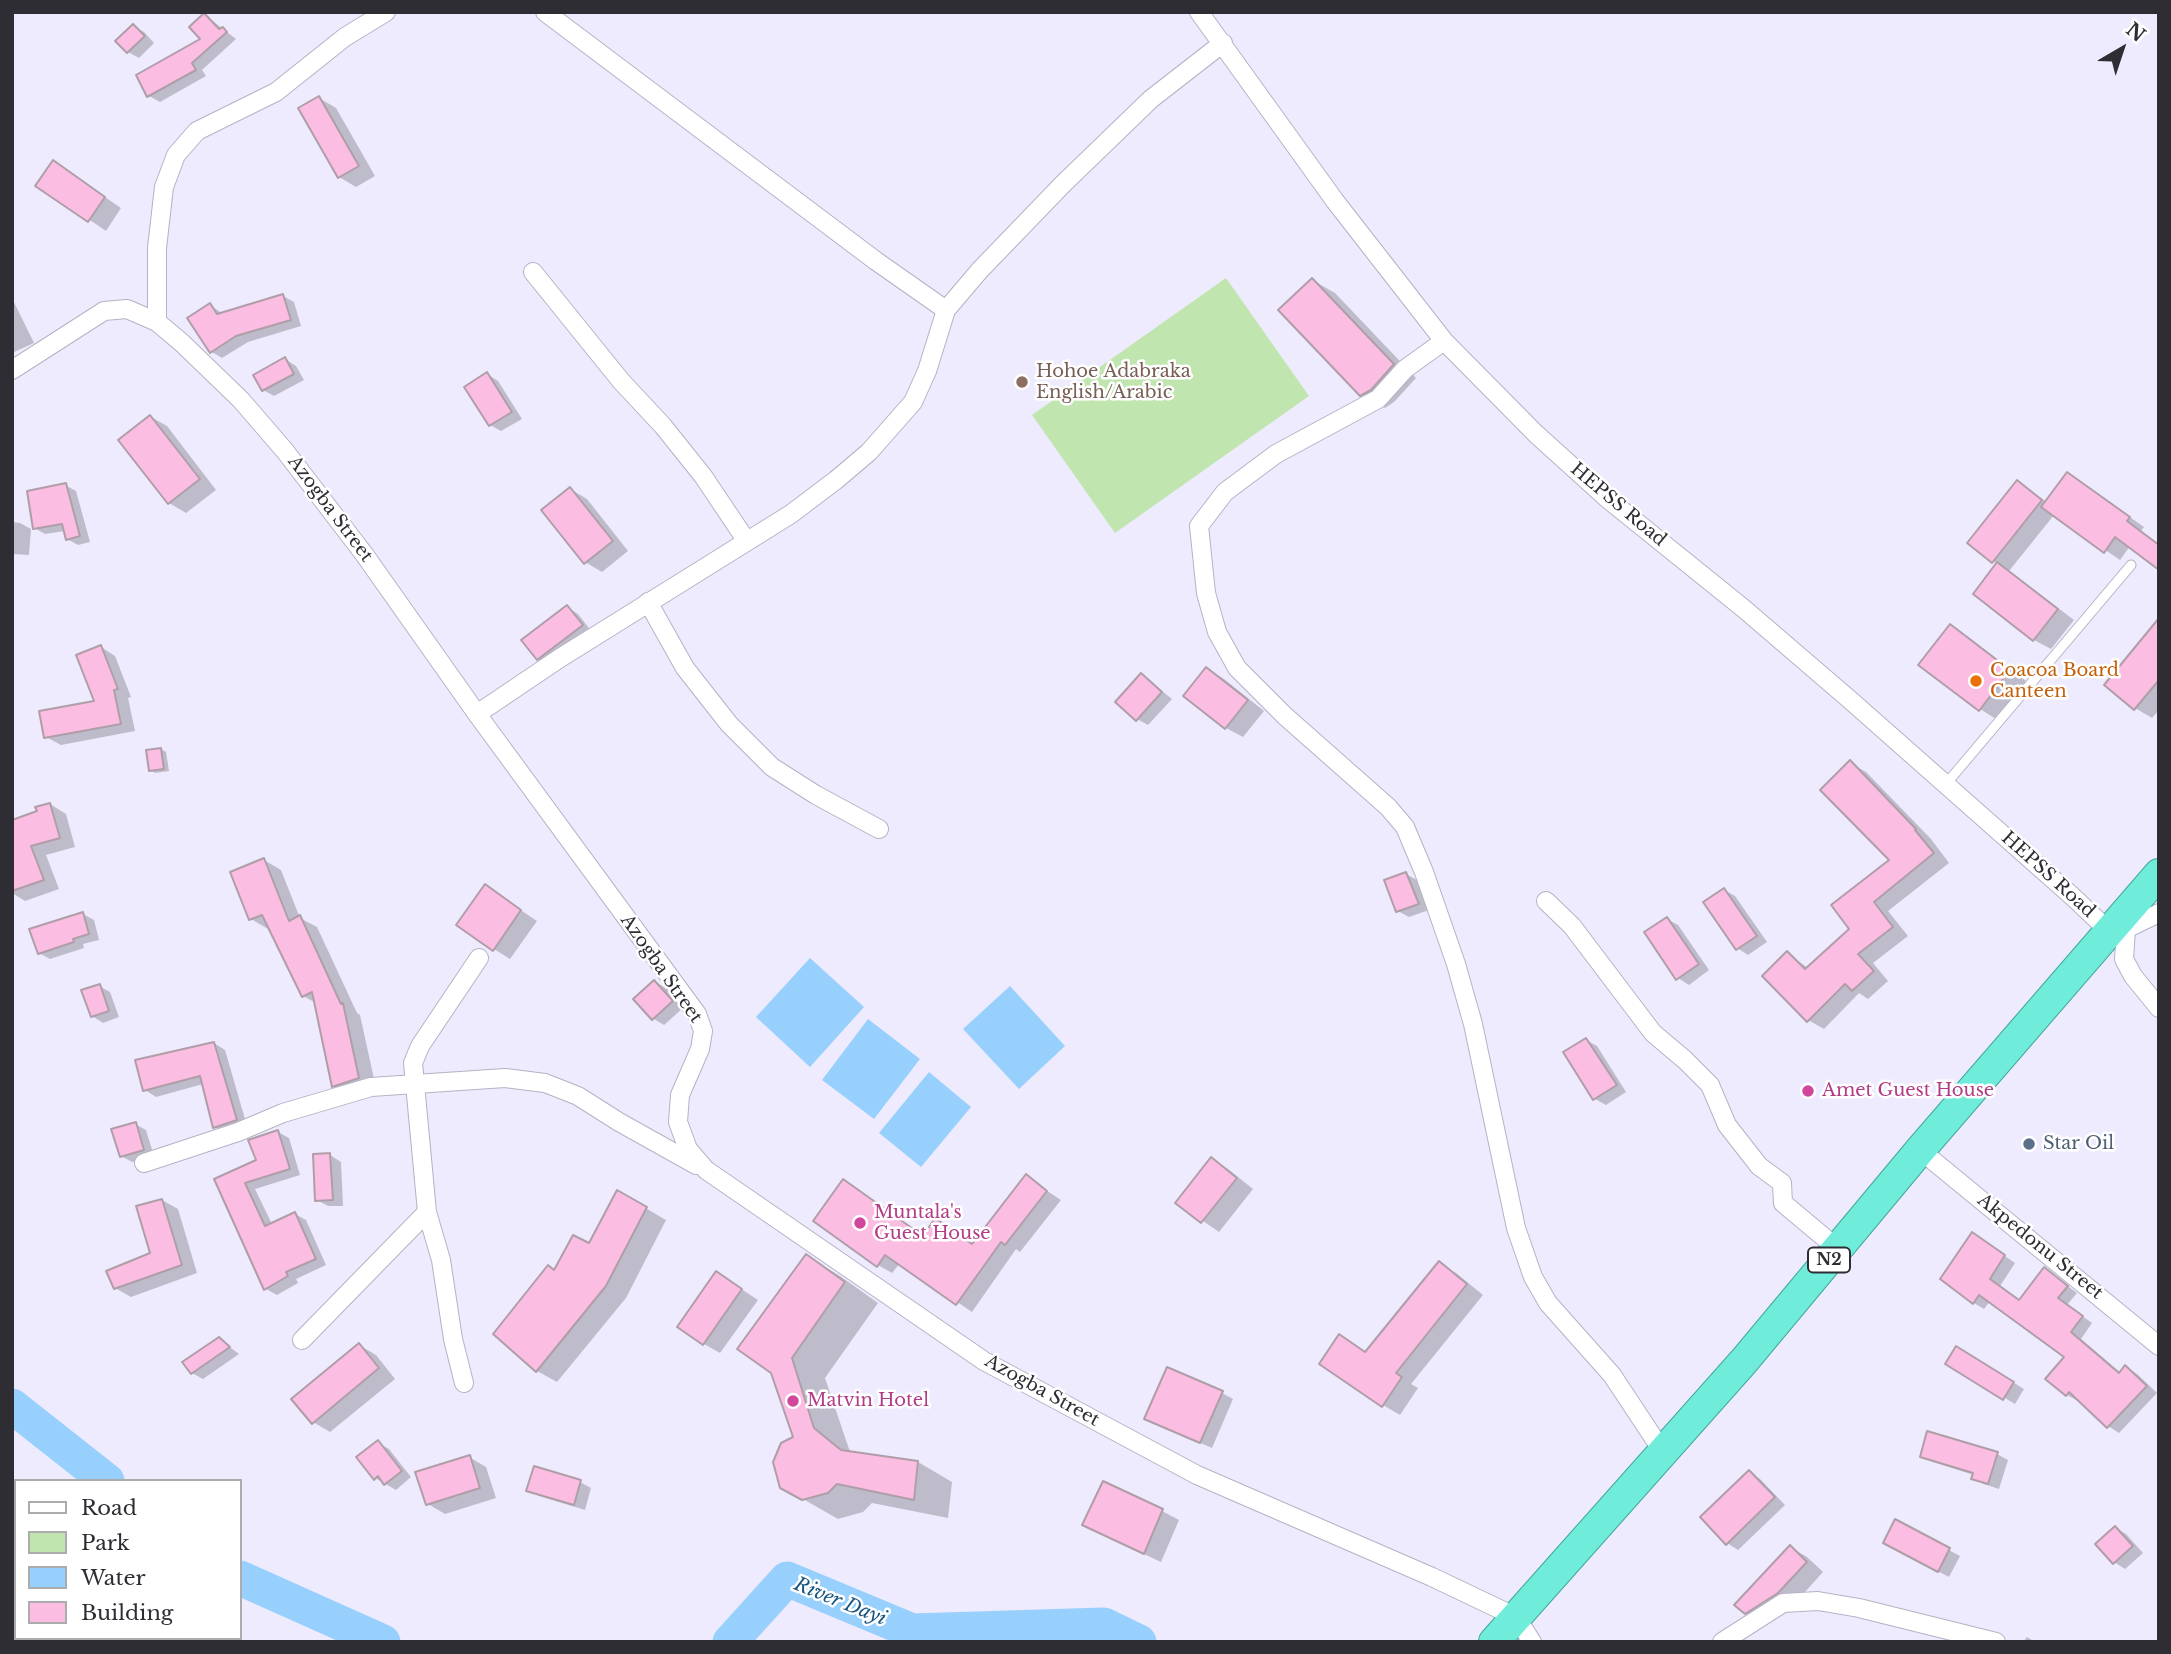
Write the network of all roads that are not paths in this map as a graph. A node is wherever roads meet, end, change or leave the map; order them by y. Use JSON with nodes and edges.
{"nodes":[{"id":1,"x":386,"y":12,"type":"edge"},
{"id":2,"x":545,"y":12,"type":"edge"},
{"id":3,"x":1199,"y":12,"type":"edge"},
{"id":4,"x":1223,"y":43,"type":"junction"},
{"id":5,"x":533,"y":272,"type":"dead end"},
{"id":6,"x":946,"y":310,"type":"junction"},
{"id":7,"x":157,"y":322,"type":"junction"},
{"id":8,"x":1444,"y":341,"type":"junction"},
{"id":9,"x":12,"y":370,"type":"edge"},
{"id":10,"x":746,"y":540,"type":"junction"},
{"id":11,"x":2131,"y":565,"type":"dead end"},
{"id":12,"x":648,"y":602,"type":"junction"},
{"id":13,"x":477,"y":714,"type":"junction"},
{"id":14,"x":1945,"y":784,"type":"junction"},
{"id":15,"x":879,"y":829,"type":"dead end"},
{"id":16,"x":2159,"y":874,"type":"edge"},
{"id":17,"x":1546,"y":901,"type":"dead end"},
{"id":18,"x":2159,"y":913,"type":"edge"},
{"id":19,"x":2118,"y":930,"type":"junction"},
{"id":20,"x":479,"y":958,"type":"dead end"},
{"id":21,"x":2159,"y":1007,"type":"edge"},
{"id":22,"x":415,"y":1083,"type":"junction"},
{"id":23,"x":1920,"y":1150,"type":"junction"},
{"id":24,"x":144,"y":1163,"type":"dead end"},
{"id":25,"x":706,"y":1170,"type":"junction"},
{"id":26,"x":427,"y":1212,"type":"junction"},
{"id":27,"x":1838,"y":1249,"type":"junction"},
{"id":28,"x":302,"y":1340,"type":"dead end"},
{"id":29,"x":2159,"y":1346,"type":"edge"},
{"id":30,"x":464,"y":1383,"type":"dead end"},
{"id":31,"x":1664,"y":1452,"type":"junction"},
{"id":32,"x":1516,"y":1617,"type":"junction"},
{"id":33,"x":1494,"y":1642,"type":"edge"},
{"id":34,"x":1532,"y":1642,"type":"edge"},
{"id":35,"x":1722,"y":1642,"type":"edge"},
{"id":36,"x":1996,"y":1642,"type":"edge"}],
"edges":[{"from":1,"to":7,"type":"street"},
{"from":2,"to":6,"type":"street"},
{"from":3,"to":4,"type":"street","name":"HEPSS Road"},
{"from":4,"to":6,"type":"street"},
{"from":4,"to":8,"type":"street","name":"HEPSS Road"},
{"from":5,"to":10,"type":"street"},
{"from":6,"to":10,"type":"street"},
{"from":7,"to":9,"type":"street","name":"Azogba Street"},
{"from":7,"to":13,"type":"street","name":"Azogba Street"},
{"from":8,"to":14,"type":"street","name":"HEPSS Road"},
{"from":8,"to":31,"type":"street"},
{"from":10,"to":12,"type":"street"},
{"from":11,"to":14,"type":"lane"},
{"from":12,"to":13,"type":"street"},
{"from":12,"to":15,"type":"street"},
{"from":13,"to":25,"type":"street","name":"Azogba Street"},
{"from":14,"to":19,"type":"street","name":"HEPSS Road"},
{"from":16,"to":19,"type":"highway","number":"N2"},
{"from":17,"to":27,"type":"street"},
{"from":18,"to":19,"type":"street"},
{"from":19,"to":21,"type":"street"},
{"from":19,"to":23,"type":"highway","number":"N2"},
{"from":20,"to":22,"type":"street"},
{"from":22,"to":24,"type":"street"},
{"from":22,"to":25,"type":"street"},
{"from":22,"to":26,"type":"street"},
{"from":23,"to":27,"type":"highway","number":"N2"},
{"from":23,"to":29,"type":"street","name":"Akpedonu Street"},
{"from":25,"to":32,"type":"street","name":"Azogba Street"},
{"from":26,"to":28,"type":"street"},
{"from":26,"to":30,"type":"street"},
{"from":27,"to":31,"type":"highway","number":"N2"},
{"from":31,"to":32,"type":"highway","number":"N2"},
{"from":32,"to":33,"type":"highway","number":"N2"},
{"from":32,"to":34,"type":"street"},
{"from":35,"to":36,"type":"street"}]}
